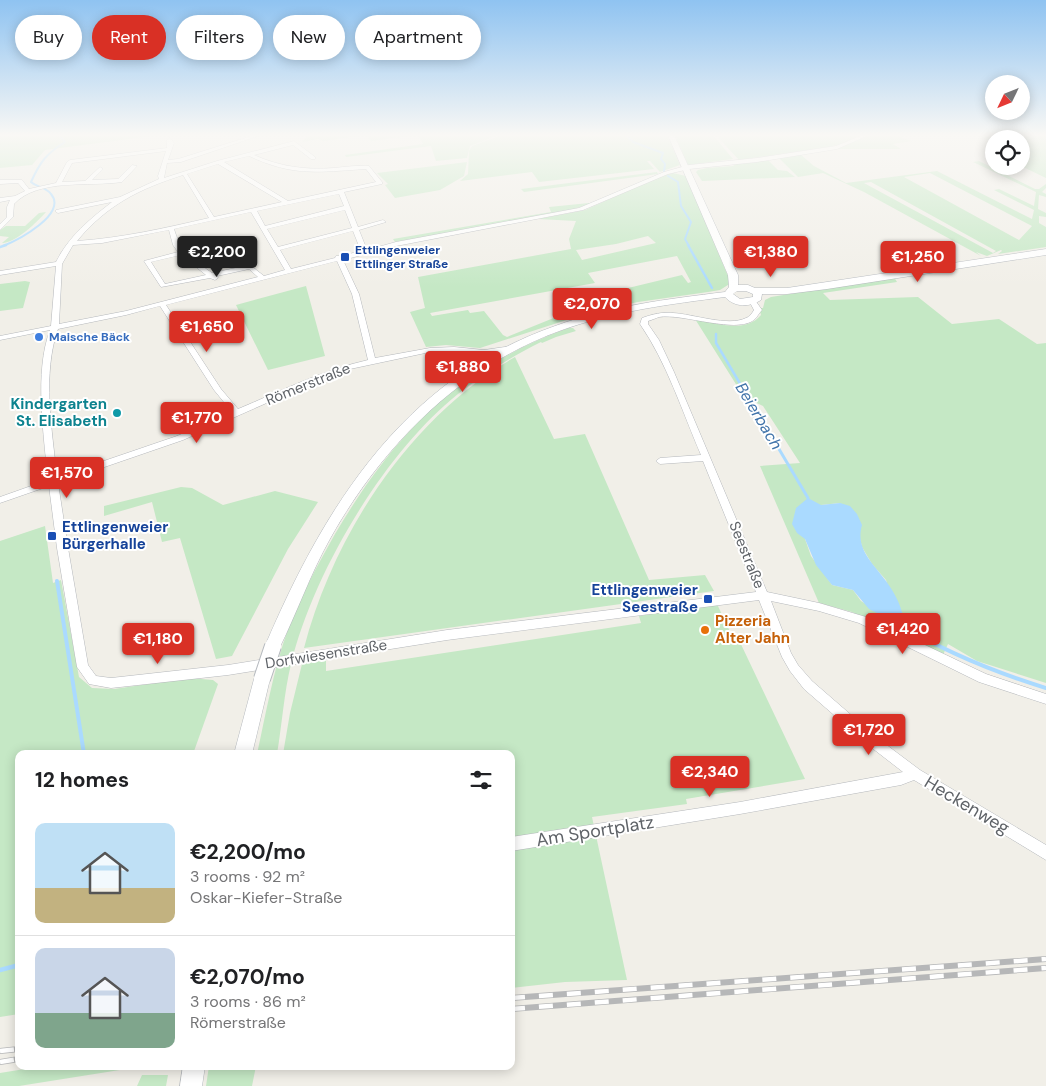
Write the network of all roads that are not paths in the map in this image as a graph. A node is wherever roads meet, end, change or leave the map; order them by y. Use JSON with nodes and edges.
{"nodes":[{"id":1,"x":23,"y":186,"type":"edge"},
{"id":2,"x":52,"y":186,"type":"edge"},
{"id":3,"x":149,"y":186,"type":"edge"},
{"id":4,"x":192,"y":186,"type":"edge"},
{"id":5,"x":258,"y":186,"type":"edge"},
{"id":6,"x":368,"y":186,"type":"edge"},
{"id":7,"x":636,"y":186,"type":"edge"},
{"id":8,"x":694,"y":186,"type":"edge"},
{"id":9,"x":29,"y":192,"type":"junction"},
{"id":10,"x":341,"y":192,"type":"junction"},
{"id":11,"x":15,"y":198,"type":"junction"},
{"id":12,"x":122,"y":198,"type":"junction"},
{"id":13,"x":0,"y":200,"type":"edge"},
{"id":14,"x":287,"y":203,"type":"junction"},
{"id":15,"x":348,"y":206,"type":"junction"},
{"id":16,"x":253,"y":210,"type":"junction"},
{"id":17,"x":58,"y":211,"type":"dead end"},
{"id":18,"x":10,"y":217,"type":"junction"},
{"id":19,"x":0,"y":218,"type":"edge"},
{"id":20,"x":212,"y":219,"type":"junction"},
{"id":21,"x":383,"y":222,"type":"dead end"},
{"id":22,"x":0,"y":228,"type":"edge"},
{"id":23,"x":171,"y":228,"type":"junction"},
{"id":24,"x":264,"y":228,"type":"junction"},
{"id":25,"x":355,"y":229,"type":"junction"},
{"id":26,"x":73,"y":243,"type":"junction"},
{"id":27,"x":276,"y":249,"type":"junction"},
{"id":28,"x":364,"y":251,"type":"junction"},
{"id":29,"x":1046,"y":252,"type":"edge"},
{"id":30,"x":181,"y":253,"type":"junction"},
{"id":31,"x":338,"y":258,"type":"junction"},
{"id":32,"x":59,"y":264,"type":"junction"},
{"id":33,"x":288,"y":270,"type":"junction"},
{"id":34,"x":0,"y":273,"type":"edge"},
{"id":35,"x":733,"y":274,"type":"junction"},
{"id":36,"x":212,"y":276,"type":"junction"},
{"id":37,"x":262,"y":277,"type":"junction"},
{"id":38,"x":224,"y":287,"type":"junction"},
{"id":39,"x":731,"y":294,"type":"junction"},
{"id":40,"x":752,"y":296,"type":"junction"},
{"id":41,"x":162,"y":304,"type":"junction"},
{"id":42,"x":53,"y":329,"type":"junction"},
{"id":43,"x":0,"y":338,"type":"edge"},
{"id":44,"x":512,"y":348,"type":"junction"},
{"id":45,"x":443,"y":349,"type":"junction"},
{"id":46,"x":471,"y":351,"type":"junction"},
{"id":47,"x":372,"y":360,"type":"junction"},
{"id":48,"x":482,"y":364,"type":"junction"},
{"id":49,"x":236,"y":413,"type":"junction"},
{"id":50,"x":705,"y":458,"type":"junction"},
{"id":51,"x":660,"y":461,"type":"dead end"},
{"id":52,"x":52,"y":481,"type":"junction"},
{"id":53,"x":0,"y":500,"type":"edge"},
{"id":54,"x":763,"y":594,"type":"junction"},
{"id":55,"x":1046,"y":699,"type":"edge"},
{"id":56,"x":245,"y":750,"type":"edge"},
{"id":57,"x":915,"y":774,"type":"junction"},
{"id":58,"x":515,"y":843,"type":"edge"},
{"id":59,"x":1046,"y":853,"type":"edge"},
{"id":60,"x":193,"y":1070,"type":"edge"},
{"id":61,"x":191,"y":1086,"type":"edge"}],
"edges":[{"from":1,"to":9,"type":"street"},
{"from":2,"to":9,"type":"street"},
{"from":3,"to":12,"type":"street"},
{"from":4,"to":20,"type":"street"},
{"from":5,"to":14,"type":"street"},
{"from":6,"to":10,"type":"street"},
{"from":7,"to":28,"type":"street"},
{"from":8,"to":35,"type":"main road"},
{"from":9,"to":11,"type":"street"},
{"from":10,"to":14,"type":"street"},
{"from":10,"to":15,"type":"street"},
{"from":11,"to":13,"type":"street"},
{"from":11,"to":18,"type":"street"},
{"from":12,"to":17,"type":"street"},
{"from":12,"to":26,"type":"street"},
{"from":14,"to":16,"type":"street"},
{"from":15,"to":24,"type":"street"},
{"from":15,"to":25,"type":"street"},
{"from":16,"to":20,"type":"street"},
{"from":16,"to":24,"type":"street"},
{"from":18,"to":19,"type":"street"},
{"from":18,"to":22,"type":"street"},
{"from":20,"to":23,"type":"street"},
{"from":21,"to":25,"type":"street"},
{"from":23,"to":26,"type":"street"},
{"from":23,"to":30,"type":"street"},
{"from":24,"to":27,"type":"street"},
{"from":25,"to":27,"type":"street"},
{"from":25,"to":28,"type":"street"},
{"from":26,"to":32,"type":"street"},
{"from":27,"to":33,"type":"street"},
{"from":28,"to":31,"type":"street"},
{"from":29,"to":40,"type":"main road"},
{"from":30,"to":36,"type":"street"},
{"from":30,"to":36,"type":"street"},
{"from":31,"to":33,"type":"street"},
{"from":31,"to":47,"type":"street"},
{"from":32,"to":34,"type":"street"},
{"from":32,"to":42,"type":"street","name":"Dorfwiesenstraße"},
{"from":33,"to":37,"type":"street"},
{"from":35,"to":39,"type":"main road"},
{"from":35,"to":40,"type":"main road"},
{"from":36,"to":37,"type":"street"},
{"from":36,"to":38,"type":"street"},
{"from":37,"to":38,"type":"street"},
{"from":38,"to":41,"type":"street"},
{"from":39,"to":40,"type":"main road"},
{"from":39,"to":40,"type":"main road"},
{"from":39,"to":44,"type":"main road","name":"Römerstraße"},
{"from":40,"to":50,"type":"street","name":"Seestraße"},
{"from":41,"to":42,"type":"street"},
{"from":41,"to":49,"type":"street"},
{"from":42,"to":43,"type":"street"},
{"from":42,"to":52,"type":"street","name":"Dorfwiesenstraße"},
{"from":44,"to":46,"type":"street","name":"Römerstraße"},
{"from":44,"to":48,"type":"main road","name":"Römerstraße"},
{"from":45,"to":46,"type":"street","name":"Römerstraße"},
{"from":45,"to":47,"type":"street","name":"Römerstraße"},
{"from":45,"to":48,"type":"street"},
{"from":46,"to":48,"type":"street"},
{"from":47,"to":49,"type":"street","name":"Römerstraße"},
{"from":48,"to":56,"type":"main road","name":"Römerstraße","bridge":true},
{"from":49,"to":52,"type":"street","name":"Römerstraße"},
{"from":50,"to":51,"type":"street"},
{"from":50,"to":54,"type":"street","name":"Seestraße"},
{"from":52,"to":53,"type":"street","name":"Römerstraße"},
{"from":52,"to":54,"type":"street","name":"Dorfwiesenstraße"},
{"from":54,"to":55,"type":"street","name":"Seestraße"},
{"from":54,"to":57,"type":"street","name":"Heckenweg"},
{"from":57,"to":58,"type":"street","name":"Am Sportplatz"},
{"from":57,"to":59,"type":"street","name":"Heckenweg"},
{"from":60,"to":61,"type":"main road"}]}
